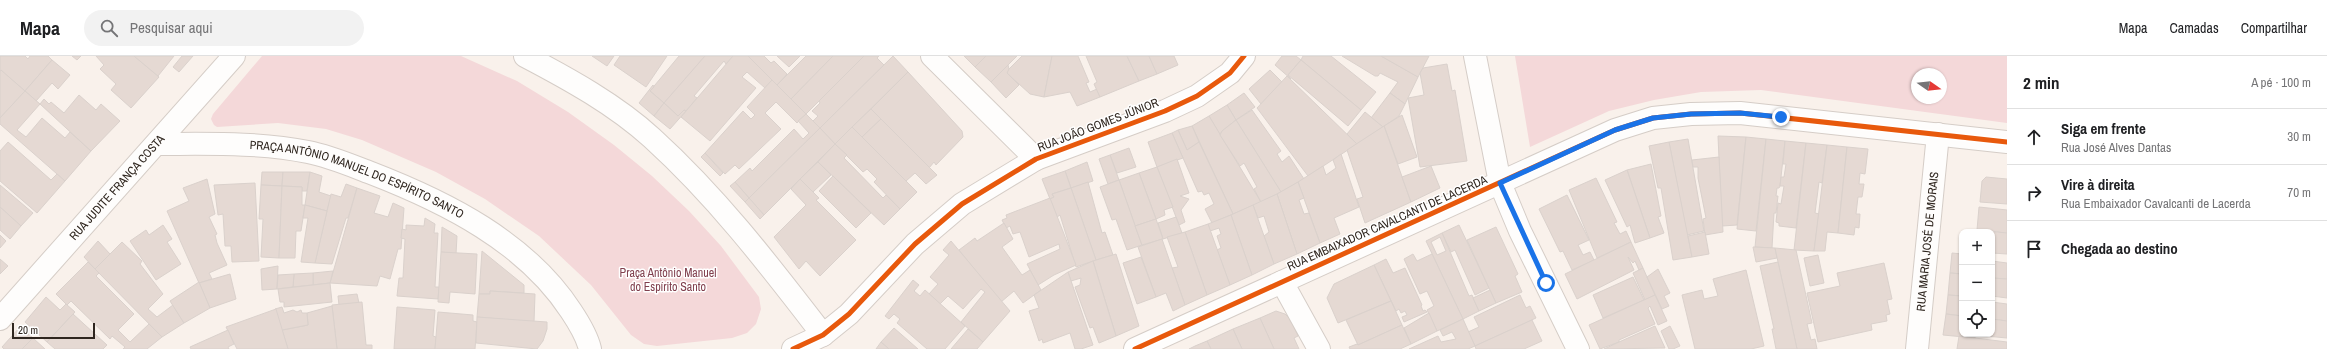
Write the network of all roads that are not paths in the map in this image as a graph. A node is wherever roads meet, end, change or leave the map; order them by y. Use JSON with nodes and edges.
{"nodes":[{"id":1,"x":234,"y":56,"type":"edge"},
{"id":2,"x":525,"y":56,"type":"edge"},
{"id":3,"x":932,"y":56,"type":"edge"},
{"id":4,"x":1244,"y":56,"type":"edge"},
{"id":5,"x":1475,"y":56,"type":"edge"},
{"id":6,"x":1938,"y":134,"type":"junction"},
{"id":7,"x":2007,"y":142,"type":"edge"},
{"id":8,"x":157,"y":144,"type":"junction"},
{"id":9,"x":1036,"y":159,"type":"junction"},
{"id":10,"x":1500,"y":183,"type":"junction"},
{"id":11,"x":1282,"y":282,"type":"junction"},
{"id":12,"x":0,"y":319,"type":"edge"},
{"id":13,"x":823,"y":335,"type":"junction"},
{"id":14,"x":590,"y":349,"type":"edge"},
{"id":15,"x":793,"y":349,"type":"edge"},
{"id":16,"x":1135,"y":349,"type":"edge"},
{"id":17,"x":1319,"y":349,"type":"edge"},
{"id":18,"x":1578,"y":349,"type":"edge"},
{"id":19,"x":1917,"y":349,"type":"edge"}],
"edges":[{"from":1,"to":8,"type":"street","name":"RUA JUDITE FRANÇA COSTA"},
{"from":2,"to":13,"type":"street"},
{"from":3,"to":9,"type":"street"},
{"from":4,"to":9,"type":"street","name":"RUA JOÃO GOMES JÚNIOR"},
{"from":5,"to":10,"type":"street"},
{"from":6,"to":7,"type":"street","name":"RUA EMBAIXADOR CAVALCANTI DE LACERDA"},
{"from":6,"to":10,"type":"street","name":"RUA EMBAIXADOR CAVALCANTI DE LACERDA"},
{"from":6,"to":19,"type":"street","name":"RUA MARIA JOSÉ DE MORAIS"},
{"from":8,"to":12,"type":"street","name":"RUA JUDITE FRANÇA COSTA"},
{"from":8,"to":14,"type":"street","name":"PRAÇA ANTÔNIO MANUEL DO ESPÍRITO SANTO"},
{"from":9,"to":13,"type":"street","name":"RUA JOÃO GOMES JÚNIOR"},
{"from":10,"to":11,"type":"street","name":"RUA EMBAIXADOR CAVALCANTI DE LACERDA"},
{"from":10,"to":18,"type":"street"},
{"from":11,"to":16,"type":"street","name":"RUA EMBAIXADOR CAVALCANTI DE LACERDA"},
{"from":11,"to":17,"type":"street"},
{"from":13,"to":15,"type":"street","name":"RUA JOÃO GOMES JÚNIOR"}]}
